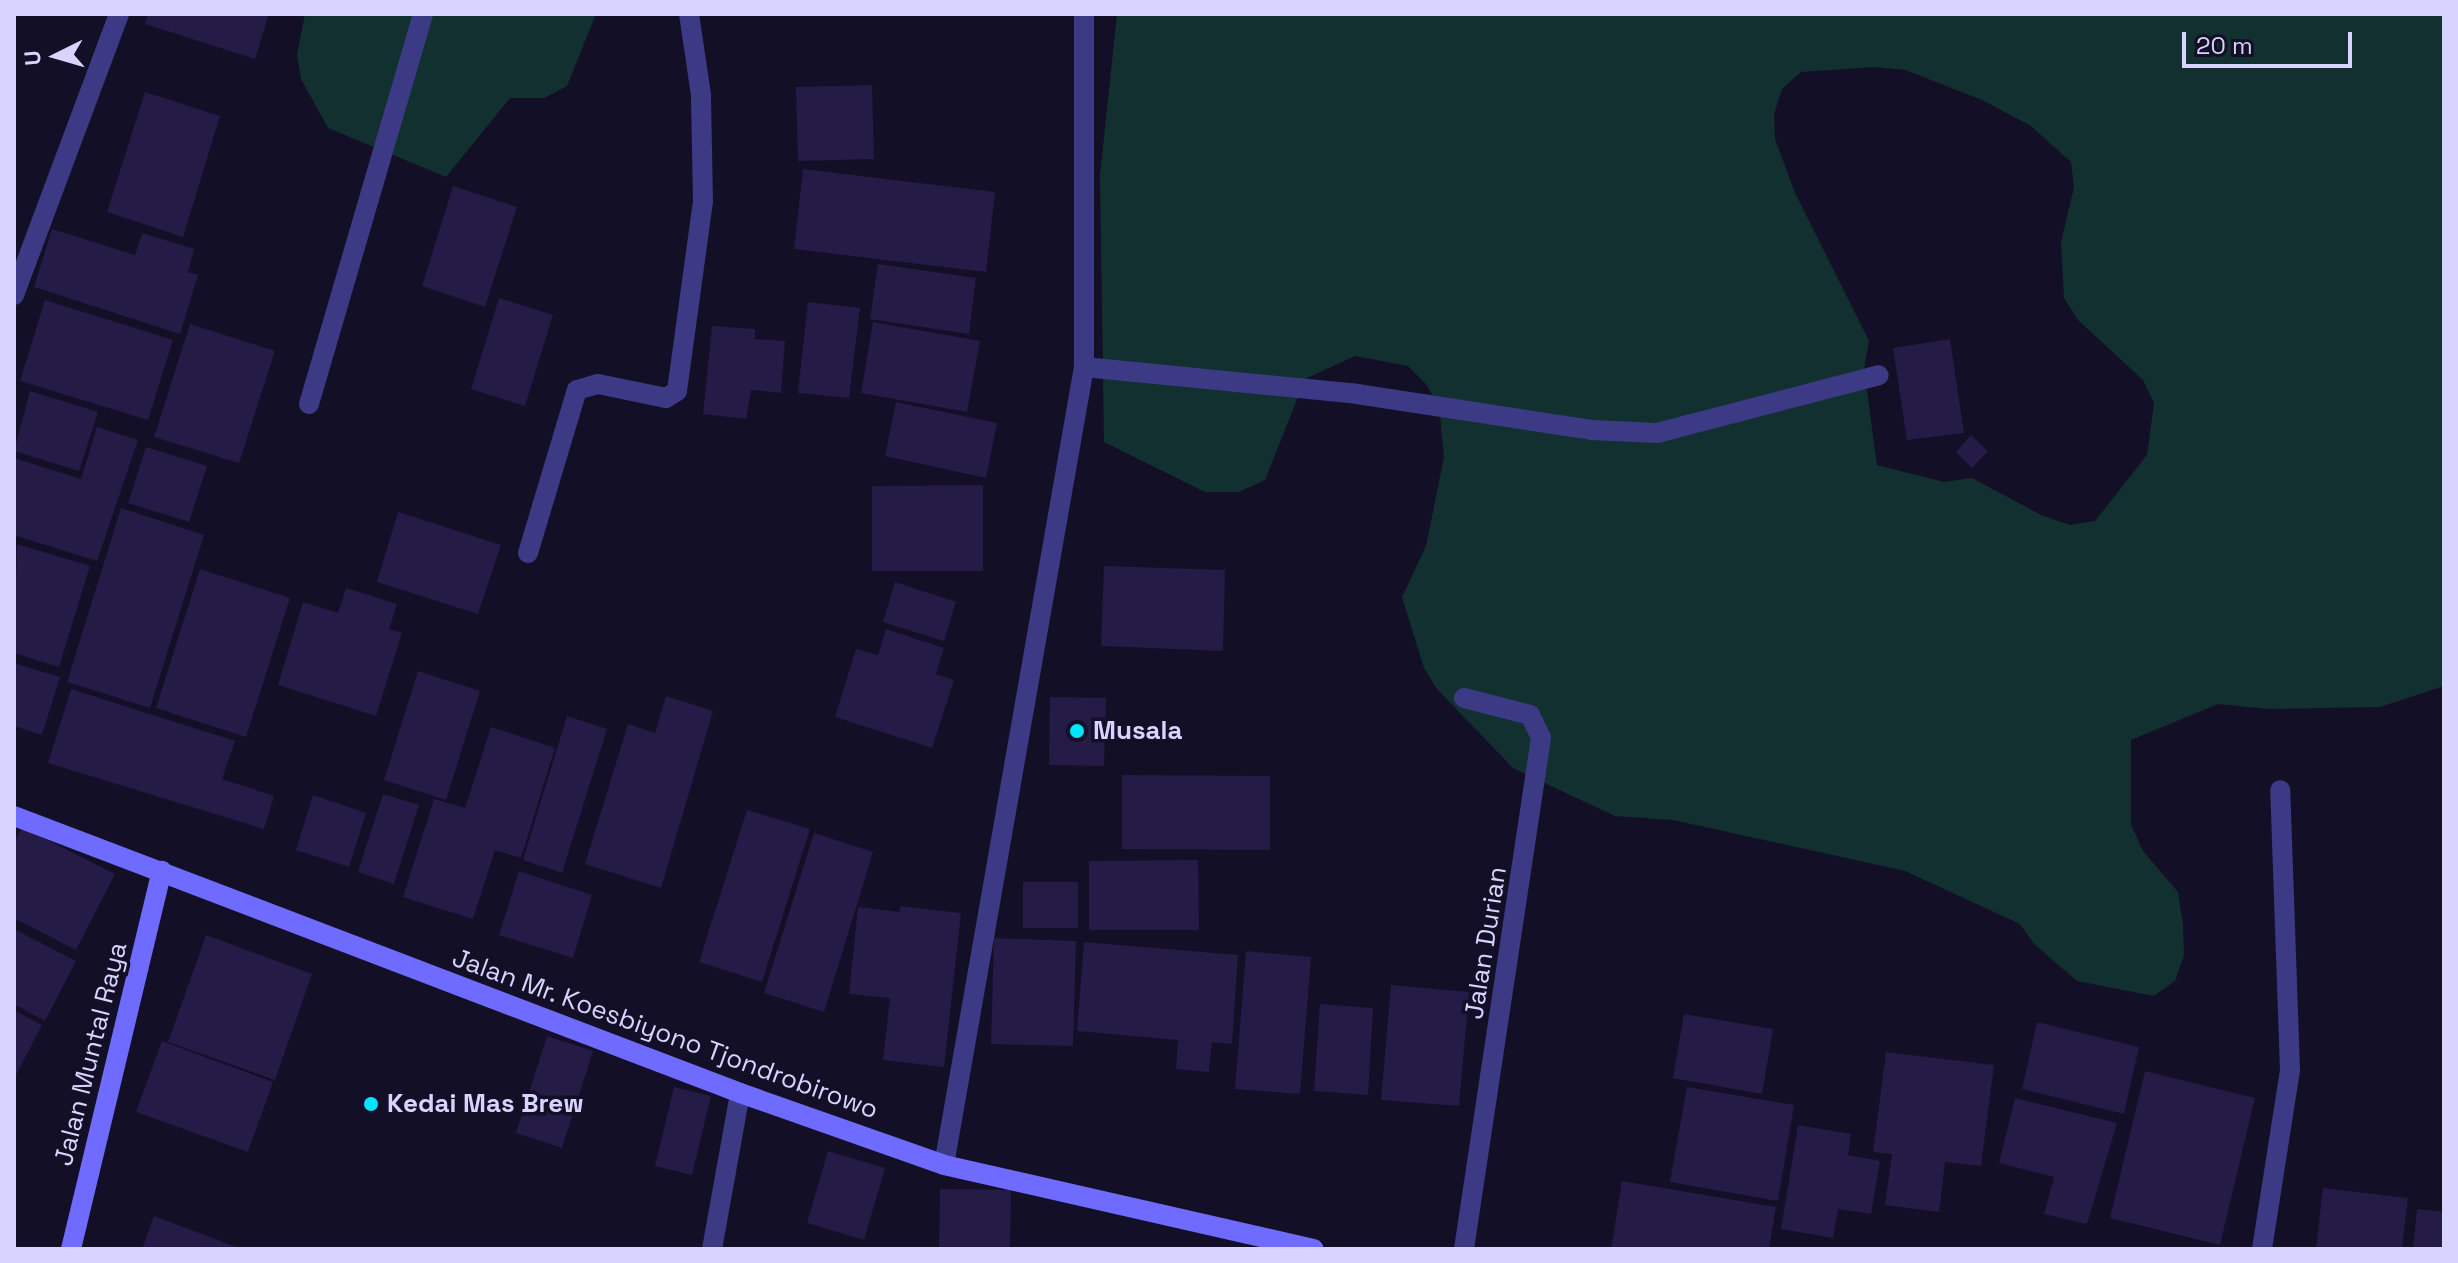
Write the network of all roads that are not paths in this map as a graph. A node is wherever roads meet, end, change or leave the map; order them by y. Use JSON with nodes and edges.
{"nodes":[{"id":1,"x":119,"y":14,"type":"edge"},
{"id":2,"x":423,"y":14,"type":"edge"},
{"id":3,"x":689,"y":14,"type":"edge"},
{"id":4,"x":1084,"y":14,"type":"edge"},
{"id":5,"x":14,"y":295,"type":"edge"},
{"id":6,"x":1084,"y":367,"type":"junction"},
{"id":7,"x":1879,"y":375,"type":"dead end"},
{"id":8,"x":309,"y":404,"type":"dead end"},
{"id":9,"x":528,"y":553,"type":"dead end"},
{"id":10,"x":1464,"y":698,"type":"dead end"},
{"id":11,"x":2280,"y":790,"type":"dead end"},
{"id":12,"x":14,"y":816,"type":"edge"},
{"id":13,"x":162,"y":871,"type":"junction"},
{"id":14,"x":740,"y":1093,"type":"junction"},
{"id":15,"x":944,"y":1165,"type":"junction"},
{"id":16,"x":71,"y":1249,"type":"edge"},
{"id":17,"x":712,"y":1249,"type":"edge"},
{"id":18,"x":1314,"y":1249,"type":"edge"},
{"id":19,"x":1464,"y":1249,"type":"edge"},
{"id":20,"x":2262,"y":1249,"type":"edge"}],
"edges":[{"from":1,"to":5,"type":"street"},
{"from":2,"to":8,"type":"street"},
{"from":3,"to":9,"type":"street"},
{"from":4,"to":6,"type":"street"},
{"from":6,"to":7,"type":"street"},
{"from":6,"to":15,"type":"street"},
{"from":10,"to":19,"type":"street","name":"Jalan Durian"},
{"from":11,"to":20,"type":"street"},
{"from":12,"to":13,"type":"main road","name":"Jalan Mr. Koesbiyono Tjondrobirowo"},
{"from":13,"to":14,"type":"main road","name":"Jalan Mr. Koesbiyono Tjondrobirowo"},
{"from":13,"to":16,"type":"main road","name":"Jalan Muntal Raya"},
{"from":14,"to":15,"type":"main road","name":"Jalan Mr. Koesbiyono Tjondrobirowo"},
{"from":14,"to":17,"type":"street"},
{"from":15,"to":18,"type":"main road","name":"Jalan Mr. Koesbiyono Tjondrobirowo"}]}
